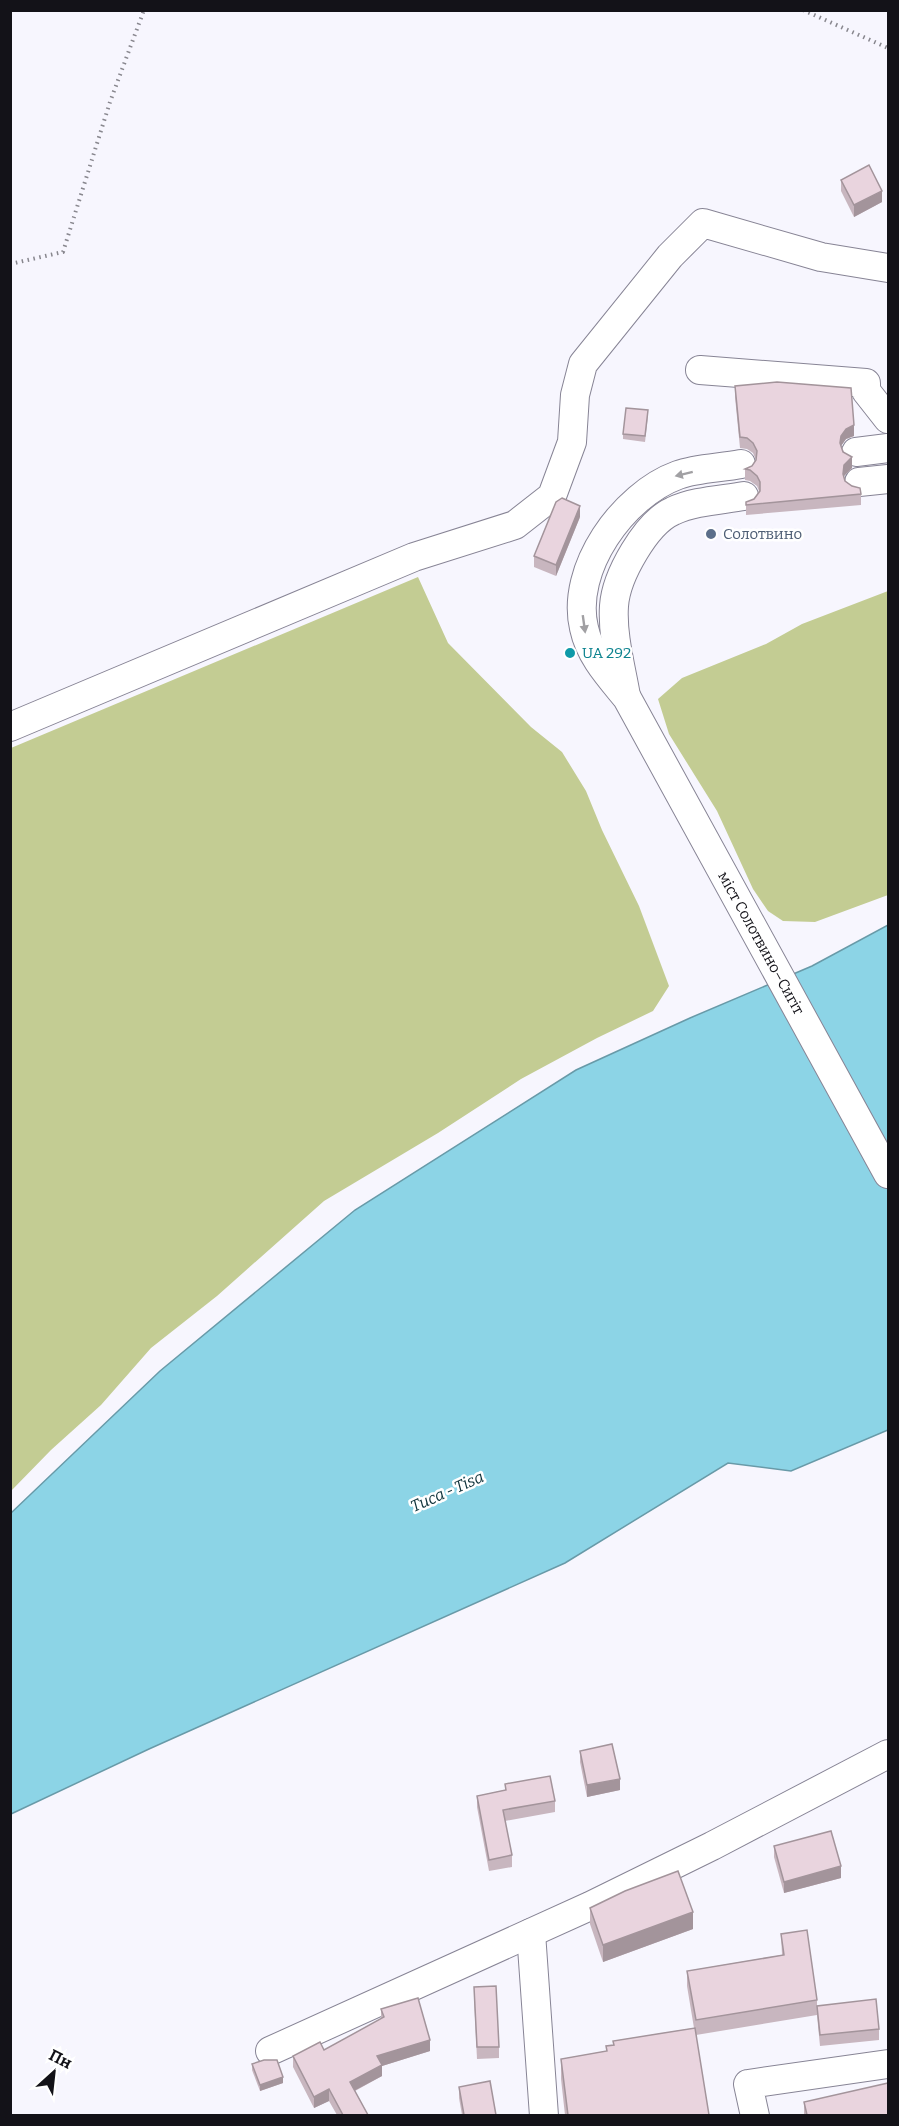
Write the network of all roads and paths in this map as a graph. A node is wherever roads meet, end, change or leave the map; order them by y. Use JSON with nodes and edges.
{"nodes":[{"id":1,"x":144,"y":10,"type":"edge"},
{"id":2,"x":803,"y":10,"type":"edge"},
{"id":3,"x":888,"y":48,"type":"edge"},
{"id":4,"x":10,"y":264,"type":"edge"},
{"id":5,"x":888,"y":268,"type":"edge"},
{"id":6,"x":700,"y":370,"type":"dead end"},
{"id":7,"x":888,"y":419,"type":"edge"},
{"id":8,"x":888,"y":448,"type":"edge"},
{"id":9,"x":856,"y":452,"type":"dead end"},
{"id":10,"x":741,"y":464,"type":"dead end"},
{"id":11,"x":888,"y":479,"type":"edge"},
{"id":12,"x":859,"y":482,"type":"dead end"},
{"id":13,"x":744,"y":496,"type":"dead end"},
{"id":14,"x":615,"y":521,"type":"junction"},
{"id":15,"x":643,"y":538,"type":"junction"},
{"id":16,"x":630,"y":705,"type":"junction"},
{"id":17,"x":10,"y":726,"type":"edge"},
{"id":18,"x":888,"y":1174,"type":"edge"},
{"id":19,"x":888,"y":1754,"type":"edge"},
{"id":20,"x":531,"y":1933,"type":"junction"},
{"id":21,"x":270,"y":2051,"type":"dead end"},
{"id":22,"x":888,"y":2064,"type":"edge"},
{"id":23,"x":544,"y":2115,"type":"edge"},
{"id":24,"x":754,"y":2115,"type":"edge"}],
"edges":[{"from":1,"to":4,"type":"path"},
{"from":2,"to":3,"type":"path"},
{"from":5,"to":17,"type":"street"},
{"from":6,"to":7,"type":"street"},
{"from":8,"to":9,"type":"street"},
{"from":10,"to":14,"type":"street","one_way":true},
{"from":11,"to":12,"type":"street"},
{"from":13,"to":15,"type":"street"},
{"from":14,"to":15,"type":"street"},
{"from":14,"to":16,"type":"street","one_way":true},
{"from":15,"to":16,"type":"street"},
{"from":16,"to":18,"type":"street","name":"міст Солотвино–Сигіт"},
{"from":19,"to":20,"type":"street"},
{"from":20,"to":21,"type":"street"},
{"from":20,"to":23,"type":"street"},
{"from":22,"to":24,"type":"street"}]}
